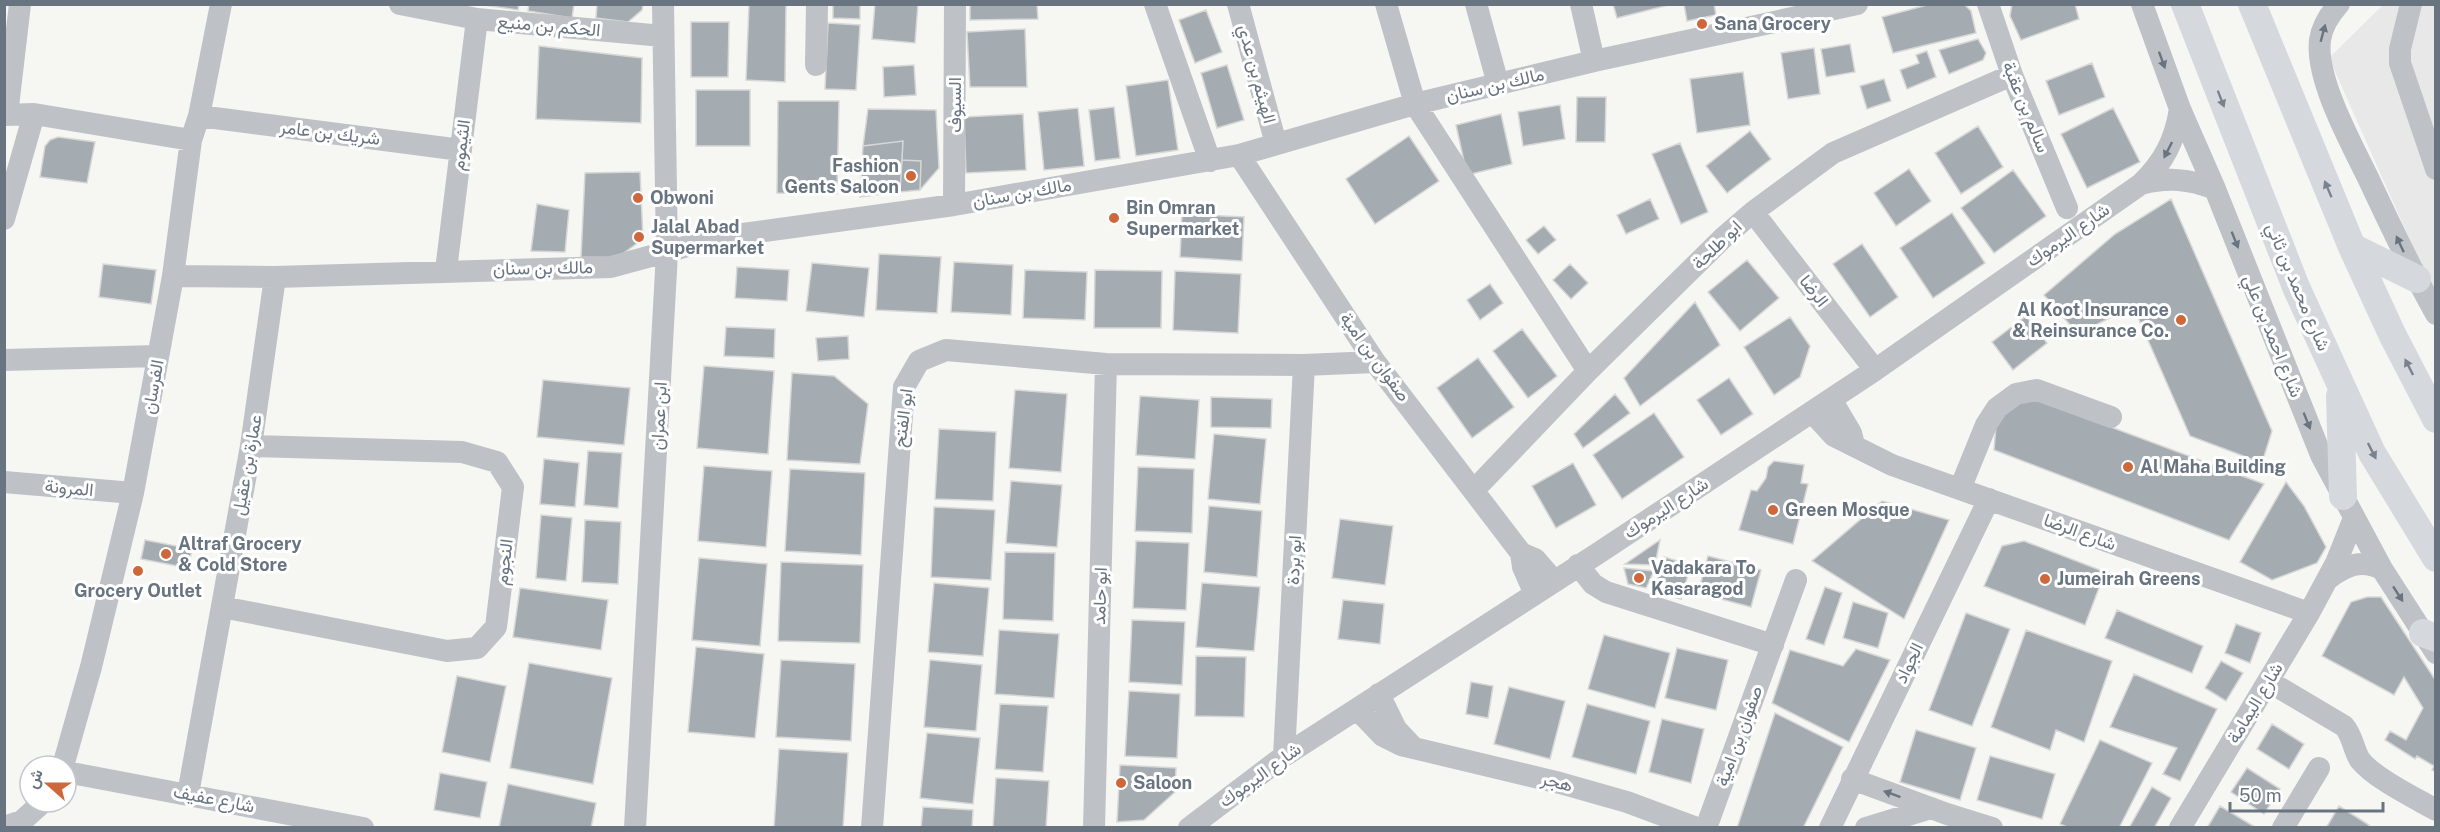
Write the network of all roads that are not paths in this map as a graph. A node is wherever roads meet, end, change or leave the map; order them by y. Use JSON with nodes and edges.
{"nodes":[{"id":1,"x":20,"y":4,"type":"edge"},
{"id":2,"x":221,"y":4,"type":"edge"},
{"id":3,"x":400,"y":4,"type":"edge"},
{"id":4,"x":663,"y":4,"type":"edge"},
{"id":5,"x":817,"y":4,"type":"edge"},
{"id":6,"x":955,"y":4,"type":"edge"},
{"id":7,"x":1155,"y":4,"type":"edge"},
{"id":8,"x":1238,"y":4,"type":"edge"},
{"id":9,"x":1386,"y":4,"type":"edge"},
{"id":10,"x":1476,"y":4,"type":"edge"},
{"id":11,"x":1581,"y":4,"type":"edge"},
{"id":12,"x":1857,"y":4,"type":"edge"},
{"id":13,"x":1988,"y":4,"type":"edge"},
{"id":14,"x":2142,"y":4,"type":"edge"},
{"id":15,"x":2185,"y":4,"type":"edge"},
{"id":16,"x":2252,"y":4,"type":"edge"},
{"id":17,"x":2340,"y":4,"type":"edge"},
{"id":18,"x":2412,"y":4,"type":"edge"},
{"id":19,"x":1756,"y":15,"type":"edge"},
{"id":20,"x":477,"y":19,"type":"junction"},
{"id":21,"x":663,"y":36,"type":"junction"},
{"id":22,"x":1594,"y":61,"type":"junction"},
{"id":23,"x":816,"y":66,"type":"dead end"},
{"id":24,"x":2012,"y":75,"type":"junction"},
{"id":25,"x":1498,"y":84,"type":"junction"},
{"id":26,"x":1415,"y":104,"type":"junction"},
{"id":27,"x":2180,"y":109,"type":"junction"},
{"id":28,"x":34,"y":114,"type":"junction"},
{"id":29,"x":6,"y":115,"type":"edge"},
{"id":30,"x":199,"y":116,"type":"junction"},
{"id":31,"x":191,"y":140,"type":"junction"},
{"id":32,"x":1276,"y":144,"type":"junction"},
{"id":33,"x":461,"y":150,"type":"junction"},
{"id":34,"x":1239,"y":155,"type":"junction"},
{"id":35,"x":1210,"y":161,"type":"junction"},
{"id":36,"x":2436,"y":169,"type":"edge"},
{"id":37,"x":2141,"y":184,"type":"junction"},
{"id":38,"x":2215,"y":189,"type":"junction"},
{"id":39,"x":954,"y":205,"type":"junction"},
{"id":40,"x":2067,"y":208,"type":"dead end"},
{"id":41,"x":1753,"y":212,"type":"junction"},
{"id":42,"x":4,"y":219,"type":"edge"},
{"id":43,"x":2352,"y":247,"type":"junction"},
{"id":44,"x":667,"y":253,"type":"junction"},
{"id":45,"x":446,"y":270,"type":"junction"},
{"id":46,"x":173,"y":276,"type":"junction"},
{"id":47,"x":275,"y":277,"type":"junction"},
{"id":48,"x":2417,"y":279,"type":"junction"},
{"id":49,"x":2436,"y":314,"type":"edge"},
{"id":50,"x":158,"y":356,"type":"junction"},
{"id":51,"x":4,"y":360,"type":"edge"},
{"id":52,"x":1375,"y":362,"type":"junction"},
{"id":53,"x":1106,"y":364,"type":"junction"},
{"id":54,"x":1304,"y":365,"type":"junction"},
{"id":55,"x":1875,"y":370,"type":"junction"},
{"id":56,"x":1588,"y":372,"type":"junction"},
{"id":57,"x":2339,"y":382,"type":"junction"},
{"id":58,"x":1831,"y":399,"type":"junction"},
{"id":59,"x":1812,"y":412,"type":"junction"},
{"id":60,"x":2111,"y":417,"type":"dead end"},
{"id":61,"x":2436,"y":419,"type":"edge"},
{"id":62,"x":1854,"y":445,"type":"junction"},
{"id":63,"x":251,"y":446,"type":"junction"},
{"id":64,"x":4,"y":482,"type":"edge"},
{"id":65,"x":1474,"y":489,"type":"junction"},
{"id":66,"x":1960,"y":489,"type":"junction"},
{"id":67,"x":133,"y":493,"type":"junction"},
{"id":68,"x":1989,"y":499,"type":"junction"},
{"id":69,"x":2349,"y":507,"type":"junction"},
{"id":70,"x":1521,"y":553,"type":"junction"},
{"id":71,"x":2436,"y":558,"type":"edge"},
{"id":72,"x":1587,"y":560,"type":"junction"},
{"id":73,"x":2382,"y":569,"type":"junction"},
{"id":74,"x":2329,"y":578,"type":"junction"},
{"id":75,"x":1796,"y":580,"type":"dead end"},
{"id":76,"x":1554,"y":581,"type":"junction"},
{"id":77,"x":1534,"y":594,"type":"junction"},
{"id":78,"x":222,"y":607,"type":"junction"},
{"id":79,"x":2309,"y":613,"type":"junction"},
{"id":80,"x":2432,"y":641,"type":"edge"},
{"id":81,"x":1773,"y":645,"type":"junction"},
{"id":82,"x":2268,"y":681,"type":"junction"},
{"id":83,"x":1379,"y":694,"type":"junction"},
{"id":84,"x":1357,"y":710,"type":"junction"},
{"id":85,"x":1413,"y":747,"type":"junction"},
{"id":86,"x":66,"y":754,"type":"edge"},
{"id":87,"x":1284,"y":756,"type":"junction"},
{"id":88,"x":2319,"y":768,"type":"dead end"},
{"id":89,"x":78,"y":774,"type":"edge"},
{"id":90,"x":1852,"y":779,"type":"junction"},
{"id":91,"x":188,"y":794,"type":"junction"},
{"id":92,"x":2436,"y":810,"type":"edge"},
{"id":93,"x":32,"y":814,"type":"edge"},
{"id":94,"x":1940,"y":817,"type":"edge"},
{"id":95,"x":324,"y":824,"type":"edge"},
{"id":96,"x":21,"y":825,"type":"edge"},
{"id":97,"x":363,"y":828,"type":"edge"},
{"id":98,"x":635,"y":828,"type":"edge"},
{"id":99,"x":872,"y":828,"type":"edge"},
{"id":100,"x":1094,"y":828,"type":"edge"},
{"id":101,"x":1189,"y":828,"type":"edge"},
{"id":102,"x":1697,"y":828,"type":"edge"},
{"id":103,"x":1706,"y":828,"type":"edge"},
{"id":104,"x":1830,"y":828,"type":"edge"},
{"id":105,"x":1866,"y":828,"type":"edge"},
{"id":106,"x":1992,"y":828,"type":"edge"},
{"id":107,"x":2180,"y":828,"type":"edge"},
{"id":108,"x":2283,"y":828,"type":"edge"}],
"edges":[{"from":1,"to":29,"type":"street"},
{"from":2,"to":30,"type":"street","name":"الفرسان"},
{"from":3,"to":20,"type":"street","name":"الحكم بن منيع"},
{"from":4,"to":21,"type":"street","name":"ابن عمران"},
{"from":5,"to":23,"type":"street"},
{"from":6,"to":39,"type":"street","name":"السيوف"},
{"from":7,"to":35,"type":"street"},
{"from":8,"to":32,"type":"street","name":"الهيثم بن عدي"},
{"from":9,"to":26,"type":"street"},
{"from":10,"to":25,"type":"street"},
{"from":11,"to":22,"type":"street"},
{"from":12,"to":19,"type":"street","name":"مالك بن سنان"},
{"from":13,"to":24,"type":"street","name":"سالم بن عقبة"},
{"from":14,"to":27,"type":"street","name":"شارع احمد بن علي","one_way":true},
{"from":15,"to":57,"type":"main road","name":"شارع محمد بن ثاني","one_way":true},
{"from":43,"to":16,"type":"main road","one_way":true},
{"from":48,"to":17,"type":"street","one_way":true},
{"from":18,"to":36,"type":"street"},
{"from":19,"to":22,"type":"street","name":"مالك بن سنان"},
{"from":20,"to":21,"type":"street","name":"الحكم بن منيع"},
{"from":20,"to":33,"type":"street","name":"الثيموم"},
{"from":21,"to":44,"type":"street","name":"ابن عمران"},
{"from":22,"to":25,"type":"street","name":"مالك بن سنان"},
{"from":24,"to":40,"type":"street","name":"سالم بن عقبة"},
{"from":24,"to":41,"type":"street","name":"ابو طلحة"},
{"from":25,"to":26,"type":"street","name":"مالك بن سنان"},
{"from":26,"to":32,"type":"street","name":"مالك بن سنان"},
{"from":26,"to":56,"type":"street"},
{"from":27,"to":37,"type":"street","name":"شارع اليرموك","one_way":true},
{"from":27,"to":38,"type":"street","name":"شارع احمد بن علي"},
{"from":28,"to":29,"type":"street"},
{"from":28,"to":31,"type":"street"},
{"from":28,"to":42,"type":"street"},
{"from":30,"to":31,"type":"street","name":"الفرسان"},
{"from":30,"to":33,"type":"street","name":"شريك بن عامر"},
{"from":31,"to":46,"type":"street","name":"الفرسان"},
{"from":32,"to":34,"type":"street","name":"مالك بن سنان"},
{"from":33,"to":45,"type":"street","name":"الثيموم"},
{"from":34,"to":35,"type":"street","name":"مالك بن سنان"},
{"from":34,"to":52,"type":"street","name":"صفوان بن امية"},
{"from":35,"to":39,"type":"street","name":"مالك بن سنان"},
{"from":37,"to":38,"type":"street","name":"شارع اليرموك"},
{"from":37,"to":55,"type":"street","name":"شارع اليرموك"},
{"from":38,"to":69,"type":"street","name":"شارع احمد بن علي","one_way":true},
{"from":39,"to":44,"type":"street","name":"مالك بن سنان"},
{"from":41,"to":55,"type":"street","name":"الرضا"},
{"from":41,"to":56,"type":"street","name":"ابو طلحة"},
{"from":43,"to":48,"type":"main road"},
{"from":61,"to":43,"type":"main road","one_way":true},
{"from":44,"to":45,"type":"street","name":"مالك بن سنان"},
{"from":44,"to":98,"type":"street","name":"ابن عمران"},
{"from":45,"to":47,"type":"street","name":"مالك بن سنان"},
{"from":46,"to":47,"type":"street","name":"مالك بن سنان"},
{"from":46,"to":50,"type":"street","name":"الفرسان"},
{"from":47,"to":63,"type":"street","name":"عمارة بن عقيل"},
{"from":48,"to":49,"type":"street"},
{"from":50,"to":51,"type":"street"},
{"from":50,"to":67,"type":"street","name":"الفرسان"},
{"from":52,"to":54,"type":"street","name":"ابو الفتح"},
{"from":52,"to":65,"type":"street","name":"صفوان بن امية"},
{"from":53,"to":54,"type":"street","name":"ابو الفتح"},
{"from":53,"to":99,"type":"street","name":"ابو الفتح"},
{"from":53,"to":100,"type":"street","name":"ابو حامد"},
{"from":54,"to":87,"type":"street","name":"ابو بردة"},
{"from":55,"to":58,"type":"street","name":"شارع اليرموك"},
{"from":56,"to":65,"type":"street","name":"ابو طلحة"},
{"from":57,"to":69,"type":"main road"},
{"from":57,"to":71,"type":"main road","name":"شارع محمد بن ثاني","one_way":true},
{"from":58,"to":59,"type":"street","name":"شارع اليرموك"},
{"from":58,"to":62,"type":"street"},
{"from":59,"to":62,"type":"street","name":"شارع الرضا"},
{"from":59,"to":72,"type":"street","name":"شارع اليرموك"},
{"from":60,"to":66,"type":"street"},
{"from":62,"to":66,"type":"street","name":"شارع الرضا"},
{"from":63,"to":78,"type":"street","name":"عمارة بن عقيل"},
{"from":63,"to":78,"type":"street","name":"النجوم"},
{"from":64,"to":67,"type":"street","name":"المرونة"},
{"from":65,"to":70,"type":"street","name":"صفوان بن امية"},
{"from":66,"to":68,"type":"street","name":"شارع الرضا"},
{"from":67,"to":86,"type":"street","name":"الفرسان"},
{"from":68,"to":79,"type":"street","name":"شارع الرضا"},
{"from":68,"to":90,"type":"street","name":"الجواد"},
{"from":69,"to":73,"type":"street","name":"شارع احمد بن علي"},
{"from":69,"to":74,"type":"street","name":"شارع اليمامة"},
{"from":70,"to":76,"type":"street","name":"صفوان بن امية"},
{"from":70,"to":77,"type":"street","name":"صفوان بن امية"},
{"from":72,"to":76,"type":"street","name":"شارع اليرموك"},
{"from":72,"to":81,"type":"street"},
{"from":73,"to":74,"type":"street"},
{"from":73,"to":80,"type":"street","name":"شارع احمد بن علي","one_way":true},
{"from":74,"to":79,"type":"street","name":"شارع اليمامة"},
{"from":75,"to":81,"type":"street","name":"صفوان بن امية"},
{"from":76,"to":77,"type":"street","name":"شارع اليرموك"},
{"from":77,"to":83,"type":"street","name":"شارع اليرموك"},
{"from":78,"to":91,"type":"street","name":"عمارة بن عقيل"},
{"from":79,"to":82,"type":"street","name":"شارع اليمامة"},
{"from":81,"to":103,"type":"street","name":"صفوان بن امية"},
{"from":82,"to":92,"type":"street"},
{"from":82,"to":107,"type":"street","name":"شارع اليمامة"},
{"from":83,"to":84,"type":"street","name":"شارع اليرموك"},
{"from":83,"to":85,"type":"street"},
{"from":84,"to":85,"type":"street","name":"هجر"},
{"from":84,"to":87,"type":"street","name":"شارع اليرموك"},
{"from":85,"to":102,"type":"street","name":"هجر"},
{"from":87,"to":101,"type":"street","name":"شارع اليرموك"},
{"from":88,"to":108,"type":"street"},
{"from":89,"to":91,"type":"street","name":"شارع عفيف"},
{"from":94,"to":90,"type":"street","one_way":true},
{"from":90,"to":104,"type":"street","name":"الجواد"},
{"from":91,"to":95,"type":"street","name":"شارع عفيف"},
{"from":93,"to":96,"type":"street"},
{"from":94,"to":105,"type":"street"},
{"from":94,"to":106,"type":"street"},
{"from":95,"to":97,"type":"street","name":"شارع عفيف"}]}
